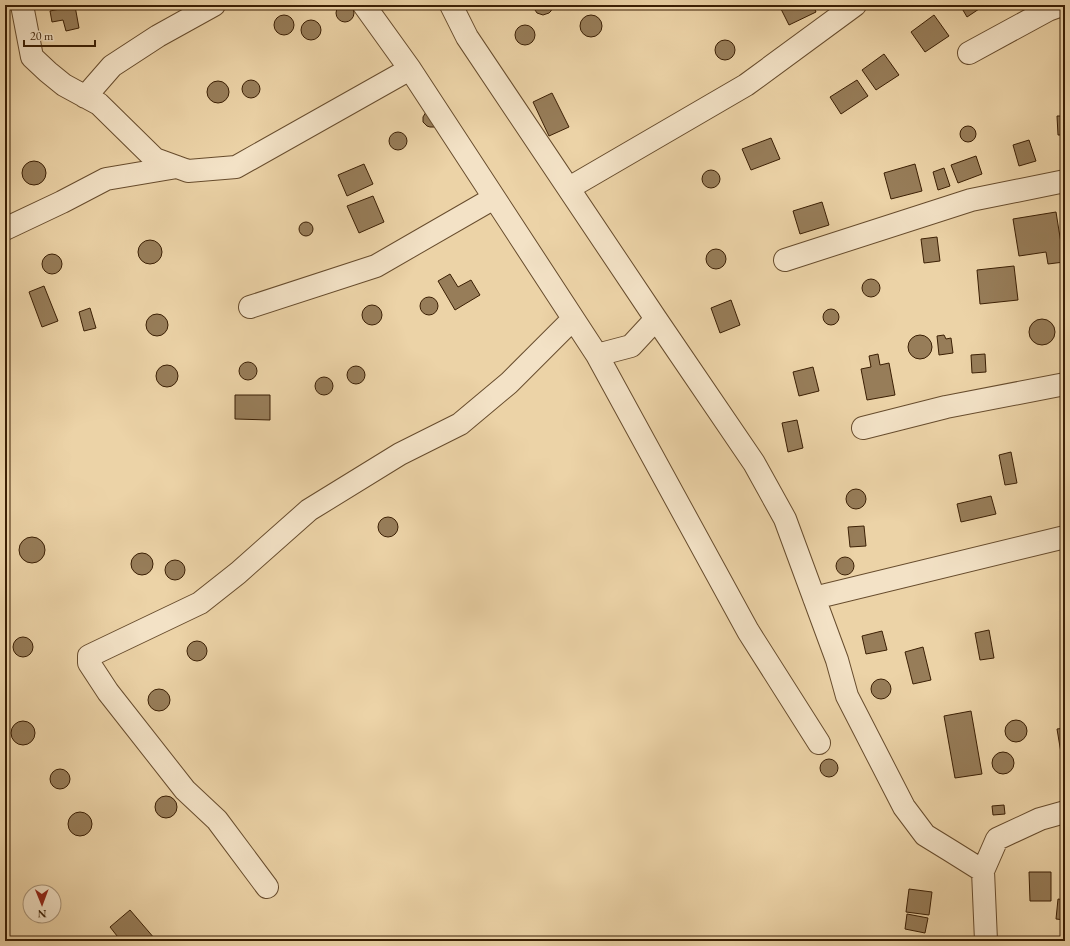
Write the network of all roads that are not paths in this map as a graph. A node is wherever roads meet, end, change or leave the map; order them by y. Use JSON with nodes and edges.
{"nodes":[{"id":1,"x":22,"y":5,"type":"edge"},
{"id":2,"x":214,"y":5,"type":"edge"},
{"id":3,"x":364,"y":5,"type":"edge"},
{"id":4,"x":451,"y":5,"type":"edge"},
{"id":5,"x":855,"y":5,"type":"edge"},
{"id":6,"x":1062,"y":5,"type":"edge"},
{"id":7,"x":969,"y":53,"type":"dead end"},
{"id":8,"x":410,"y":69,"type":"junction"},
{"id":9,"x":86,"y":97,"type":"junction"},
{"id":10,"x":176,"y":167,"type":"junction"},
{"id":11,"x":1065,"y":181,"type":"edge"},
{"id":12,"x":568,"y":188,"type":"junction"},
{"id":13,"x":494,"y":198,"type":"junction"},
{"id":14,"x":5,"y":229,"type":"edge"},
{"id":15,"x":785,"y":260,"type":"dead end"},
{"id":16,"x":250,"y":307,"type":"dead end"},
{"id":17,"x":574,"y":319,"type":"junction"},
{"id":18,"x":656,"y":319,"type":"junction"},
{"id":19,"x":597,"y":355,"type":"junction"},
{"id":20,"x":1065,"y":384,"type":"edge"},
{"id":21,"x":863,"y":428,"type":"dead end"},
{"id":22,"x":1065,"y":537,"type":"edge"},
{"id":23,"x":814,"y":598,"type":"junction"},
{"id":24,"x":819,"y":743,"type":"dead end"},
{"id":25,"x":1065,"y":812,"type":"edge"},
{"id":26,"x":983,"y":871,"type":"junction"},
{"id":27,"x":267,"y":887,"type":"dead end"},
{"id":28,"x":986,"y":941,"type":"edge"}],
"edges":[{"from":1,"to":9,"type":"street"},
{"from":2,"to":9,"type":"street"},
{"from":3,"to":8,"type":"street"},
{"from":4,"to":12,"type":"street"},
{"from":5,"to":12,"type":"street"},
{"from":6,"to":7,"type":"street"},
{"from":8,"to":10,"type":"street"},
{"from":8,"to":13,"type":"street"},
{"from":9,"to":10,"type":"street"},
{"from":10,"to":14,"type":"street"},
{"from":11,"to":15,"type":"street"},
{"from":12,"to":18,"type":"street"},
{"from":13,"to":16,"type":"street"},
{"from":13,"to":17,"type":"street"},
{"from":17,"to":19,"type":"street"},
{"from":17,"to":27,"type":"street"},
{"from":18,"to":19,"type":"street"},
{"from":18,"to":23,"type":"street"},
{"from":19,"to":24,"type":"street"},
{"from":20,"to":21,"type":"street"},
{"from":22,"to":23,"type":"street"},
{"from":23,"to":26,"type":"street"},
{"from":25,"to":26,"type":"street"},
{"from":26,"to":28,"type":"street"}]}
